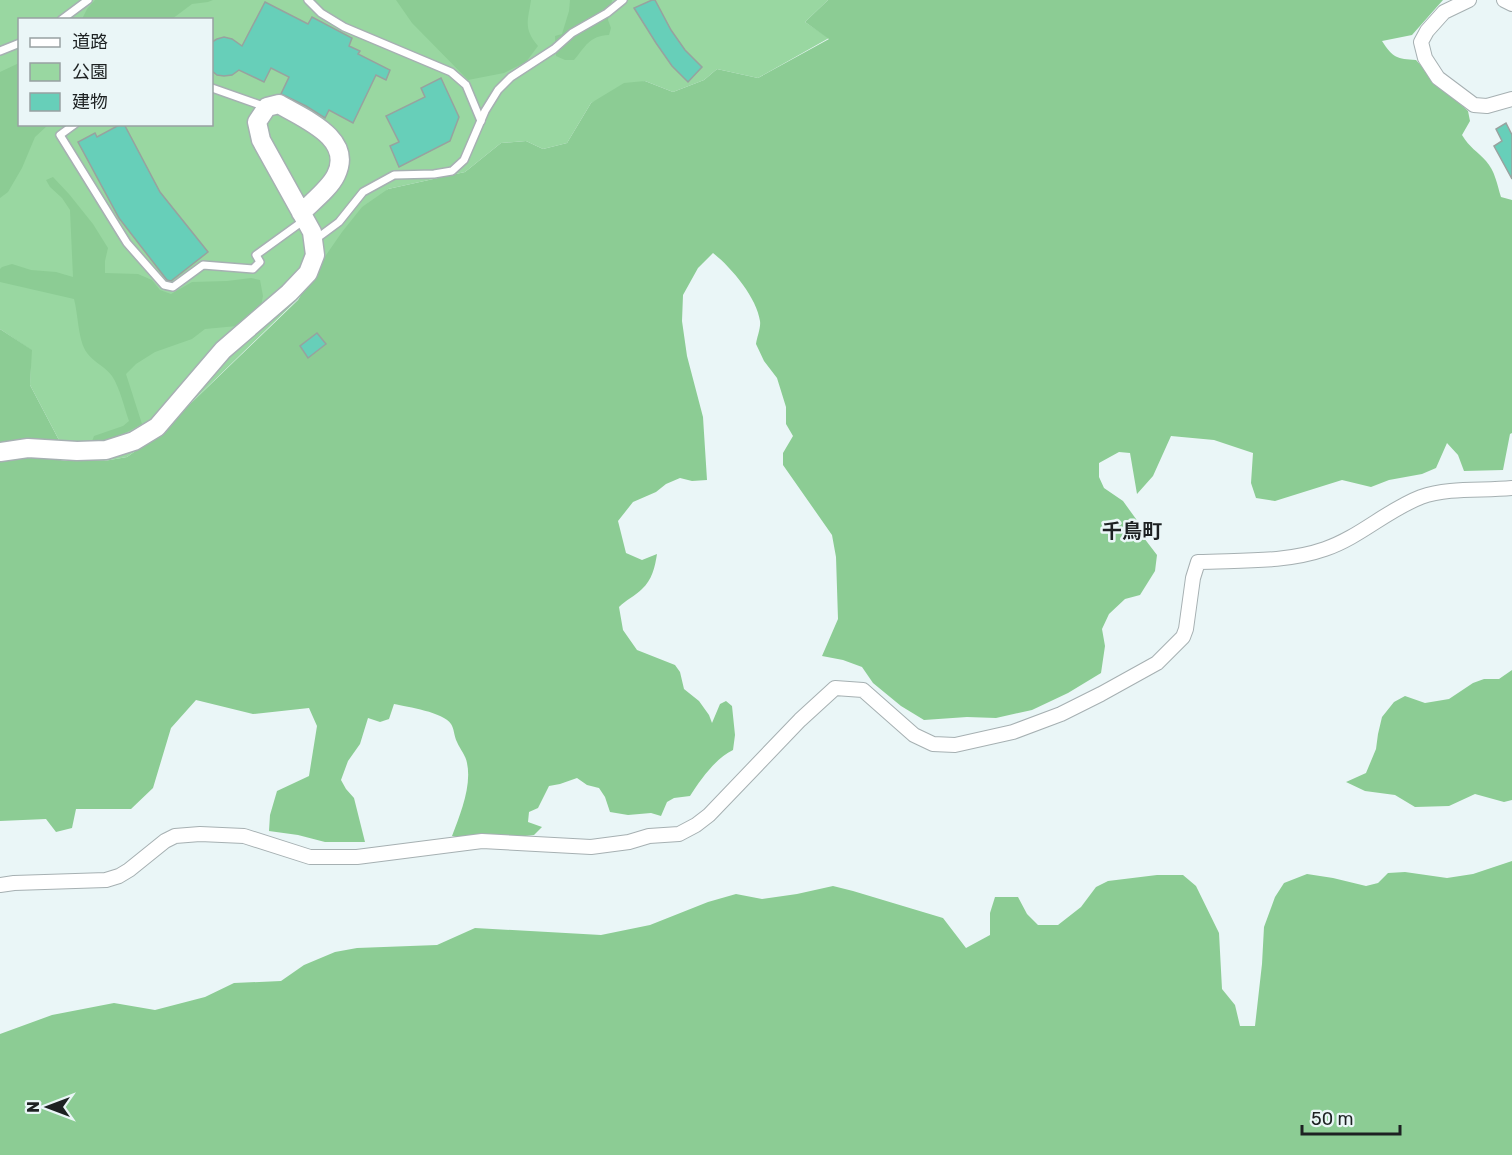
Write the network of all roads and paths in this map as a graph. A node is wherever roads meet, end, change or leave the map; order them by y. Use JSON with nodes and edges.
{"nodes":[{"id":1,"x":88,"y":0,"type":"edge"},
{"id":2,"x":308,"y":0,"type":"edge"},
{"id":3,"x":623,"y":0,"type":"edge"},
{"id":4,"x":1469,"y":0,"type":"edge"},
{"id":5,"x":1504,"y":0,"type":"edge"},
{"id":6,"x":1512,"y":4,"type":"edge"},
{"id":7,"x":64,"y":18,"type":"edge"},
{"id":8,"x":18,"y":44,"type":"edge"},
{"id":9,"x":0,"y":51,"type":"edge"},
{"id":10,"x":213,"y":88,"type":"edge"},
{"id":11,"x":1512,"y":99,"type":"edge"},
{"id":12,"x":267,"y":107,"type":"junction"},
{"id":13,"x":481,"y":121,"type":"junction"},
{"id":14,"x":72,"y":126,"type":"edge"},
{"id":15,"x":303,"y":216,"type":"junction"},
{"id":16,"x":314,"y":240,"type":"junction"},
{"id":17,"x":0,"y":452,"type":"edge"},
{"id":18,"x":1512,"y":488,"type":"edge"},
{"id":19,"x":0,"y":885,"type":"edge"}],
"edges":[{"from":1,"to":7,"type":"lane"},
{"from":2,"to":13,"type":"lane"},
{"from":3,"to":13,"type":"lane"},
{"from":4,"to":11,"type":"street"},
{"from":5,"to":6,"type":"street"},
{"from":8,"to":9,"type":"lane"},
{"from":10,"to":12,"type":"lane"},
{"from":12,"to":15,"type":"street"},
{"from":12,"to":15,"type":"street"},
{"from":13,"to":16,"type":"lane"},
{"from":14,"to":15,"type":"lane"},
{"from":15,"to":16,"type":"street"},
{"from":16,"to":17,"type":"street"},
{"from":18,"to":19,"type":"street"}]}
